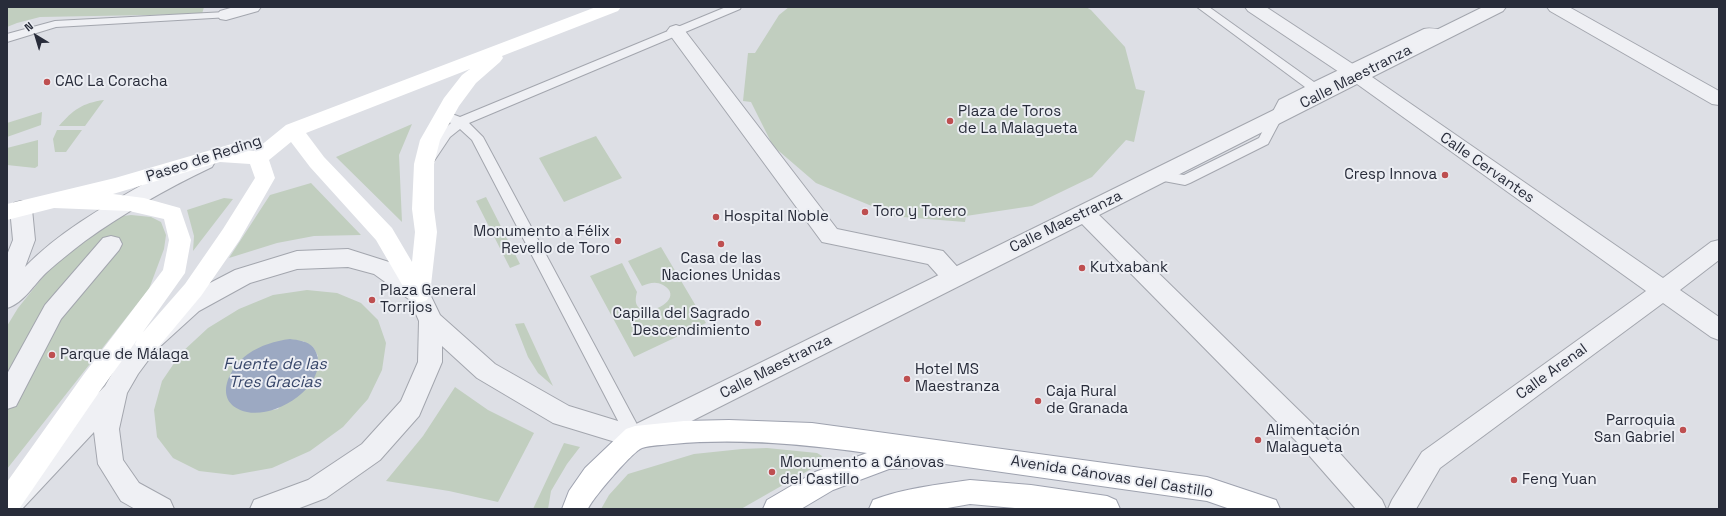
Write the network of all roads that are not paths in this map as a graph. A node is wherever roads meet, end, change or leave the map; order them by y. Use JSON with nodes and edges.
{"nodes":[{"id":1,"x":252,"y":7,"type":"edge"},
{"id":2,"x":612,"y":7,"type":"edge"},
{"id":3,"x":736,"y":7,"type":"edge"},
{"id":4,"x":1202,"y":7,"type":"edge"},
{"id":5,"x":1254,"y":7,"type":"edge"},
{"id":6,"x":1497,"y":7,"type":"edge"},
{"id":7,"x":1556,"y":7,"type":"edge"},
{"id":8,"x":226,"y":15,"type":"joint"},
{"id":9,"x":676,"y":31,"type":"junction"},
{"id":10,"x":1443,"y":34,"type":"junction"},
{"id":11,"x":7,"y":38,"type":"edge"},
{"id":12,"x":505,"y":48,"type":"junction"},
{"id":13,"x":1358,"y":76,"type":"junction"},
{"id":14,"x":1314,"y":88,"type":"junction"},
{"id":15,"x":1719,"y":99,"type":"edge"},
{"id":16,"x":1276,"y":117,"type":"junction"},
{"id":17,"x":452,"y":118,"type":"junction"},
{"id":18,"x":293,"y":130,"type":"junction"},
{"id":19,"x":221,"y":155,"type":"junction"},
{"id":20,"x":258,"y":158,"type":"junction"},
{"id":21,"x":121,"y":195,"type":"junction"},
{"id":22,"x":14,"y":210,"type":"edge"},
{"id":23,"x":1084,"y":213,"type":"junction"},
{"id":24,"x":111,"y":244,"type":"dead end"},
{"id":25,"x":1719,"y":248,"type":"edge"},
{"id":26,"x":954,"y":278,"type":"junction"},
{"id":27,"x":7,"y":283,"type":"edge"},
{"id":28,"x":1663,"y":291,"type":"junction"},
{"id":29,"x":419,"y":294,"type":"junction"},
{"id":30,"x":7,"y":299,"type":"edge"},
{"id":31,"x":431,"y":321,"type":"junction"},
{"id":32,"x":1719,"y":330,"type":"edge"},
{"id":33,"x":147,"y":344,"type":"junction"},
{"id":34,"x":115,"y":392,"type":"junction"},
{"id":35,"x":7,"y":398,"type":"edge"},
{"id":36,"x":635,"y":437,"type":"junction"},
{"id":37,"x":954,"y":454,"type":"junction"},
{"id":38,"x":7,"y":505,"type":"edge"},
{"id":39,"x":161,"y":509,"type":"edge"},
{"id":40,"x":263,"y":509,"type":"edge"},
{"id":41,"x":576,"y":509,"type":"edge"},
{"id":42,"x":776,"y":509,"type":"edge"},
{"id":43,"x":882,"y":509,"type":"edge"},
{"id":44,"x":1107,"y":509,"type":"edge"},
{"id":45,"x":1267,"y":509,"type":"edge"},
{"id":46,"x":1373,"y":509,"type":"edge"},
{"id":47,"x":1401,"y":509,"type":"edge"}],
"edges":[{"from":1,"to":8,"type":"street"},
{"from":2,"to":12,"type":"main road"},
{"from":3,"to":9,"type":"lane"},
{"from":4,"to":14,"type":"lane"},
{"from":5,"to":13,"type":"street","name":"Calle Cervantes"},
{"from":6,"to":10,"type":"street","name":"Calle Maestranza"},
{"from":7,"to":15,"type":"street"},
{"from":8,"to":11,"type":"lane"},
{"from":9,"to":17,"type":"lane"},
{"from":9,"to":26,"type":"street"},
{"from":10,"to":13,"type":"street","name":"Calle Maestranza"},
{"from":10,"to":14,"type":"lane"},
{"from":12,"to":17,"type":"main road"},
{"from":12,"to":18,"type":"main road","name":"Paseo de Reding"},
{"from":13,"to":16,"type":"street","name":"Calle Maestranza"},
{"from":13,"to":28,"type":"street","name":"Calle Cervantes"},
{"from":14,"to":16,"type":"lane"},
{"from":16,"to":23,"type":"street","name":"Calle Maestranza"},
{"from":17,"to":29,"type":"main road"},
{"from":17,"to":36,"type":"lane"},
{"from":18,"to":19,"type":"main road","name":"Paseo de Reding"},
{"from":18,"to":20,"type":"main road"},
{"from":18,"to":29,"type":"main road"},
{"from":19,"to":20,"type":"main road"},
{"from":19,"to":21,"type":"street"},
{"from":20,"to":33,"type":"main road"},
{"from":21,"to":22,"type":"main road"},
{"from":21,"to":30,"type":"street"},
{"from":21,"to":38,"type":"main road"},
{"from":22,"to":27,"type":"street"},
{"from":23,"to":26,"type":"street","name":"Calle Maestranza"},
{"from":23,"to":46,"type":"street"},
{"from":24,"to":35,"type":"street"},
{"from":25,"to":28,"type":"street","name":"Calle Arenal"},
{"from":26,"to":36,"type":"street","name":"Calle Maestranza"},
{"from":28,"to":32,"type":"street","name":"Calle Cervantes"},
{"from":28,"to":47,"type":"street","name":"Calle Arenal"},
{"from":29,"to":31,"type":"street"},
{"from":29,"to":33,"type":"street"},
{"from":31,"to":36,"type":"street"},
{"from":31,"to":40,"type":"street"},
{"from":33,"to":34,"type":"street"},
{"from":34,"to":38,"type":"street"},
{"from":34,"to":39,"type":"street"},
{"from":36,"to":37,"type":"main road","name":"Avenida Cánovas del Castillo"},
{"from":36,"to":41,"type":"main road"},
{"from":37,"to":42,"type":"main road","name":"Avenida Cánovas del Castillo"},
{"from":37,"to":45,"type":"main road","name":"Avenida Cánovas del Castillo"},
{"from":43,"to":44,"type":"main road"}]}
